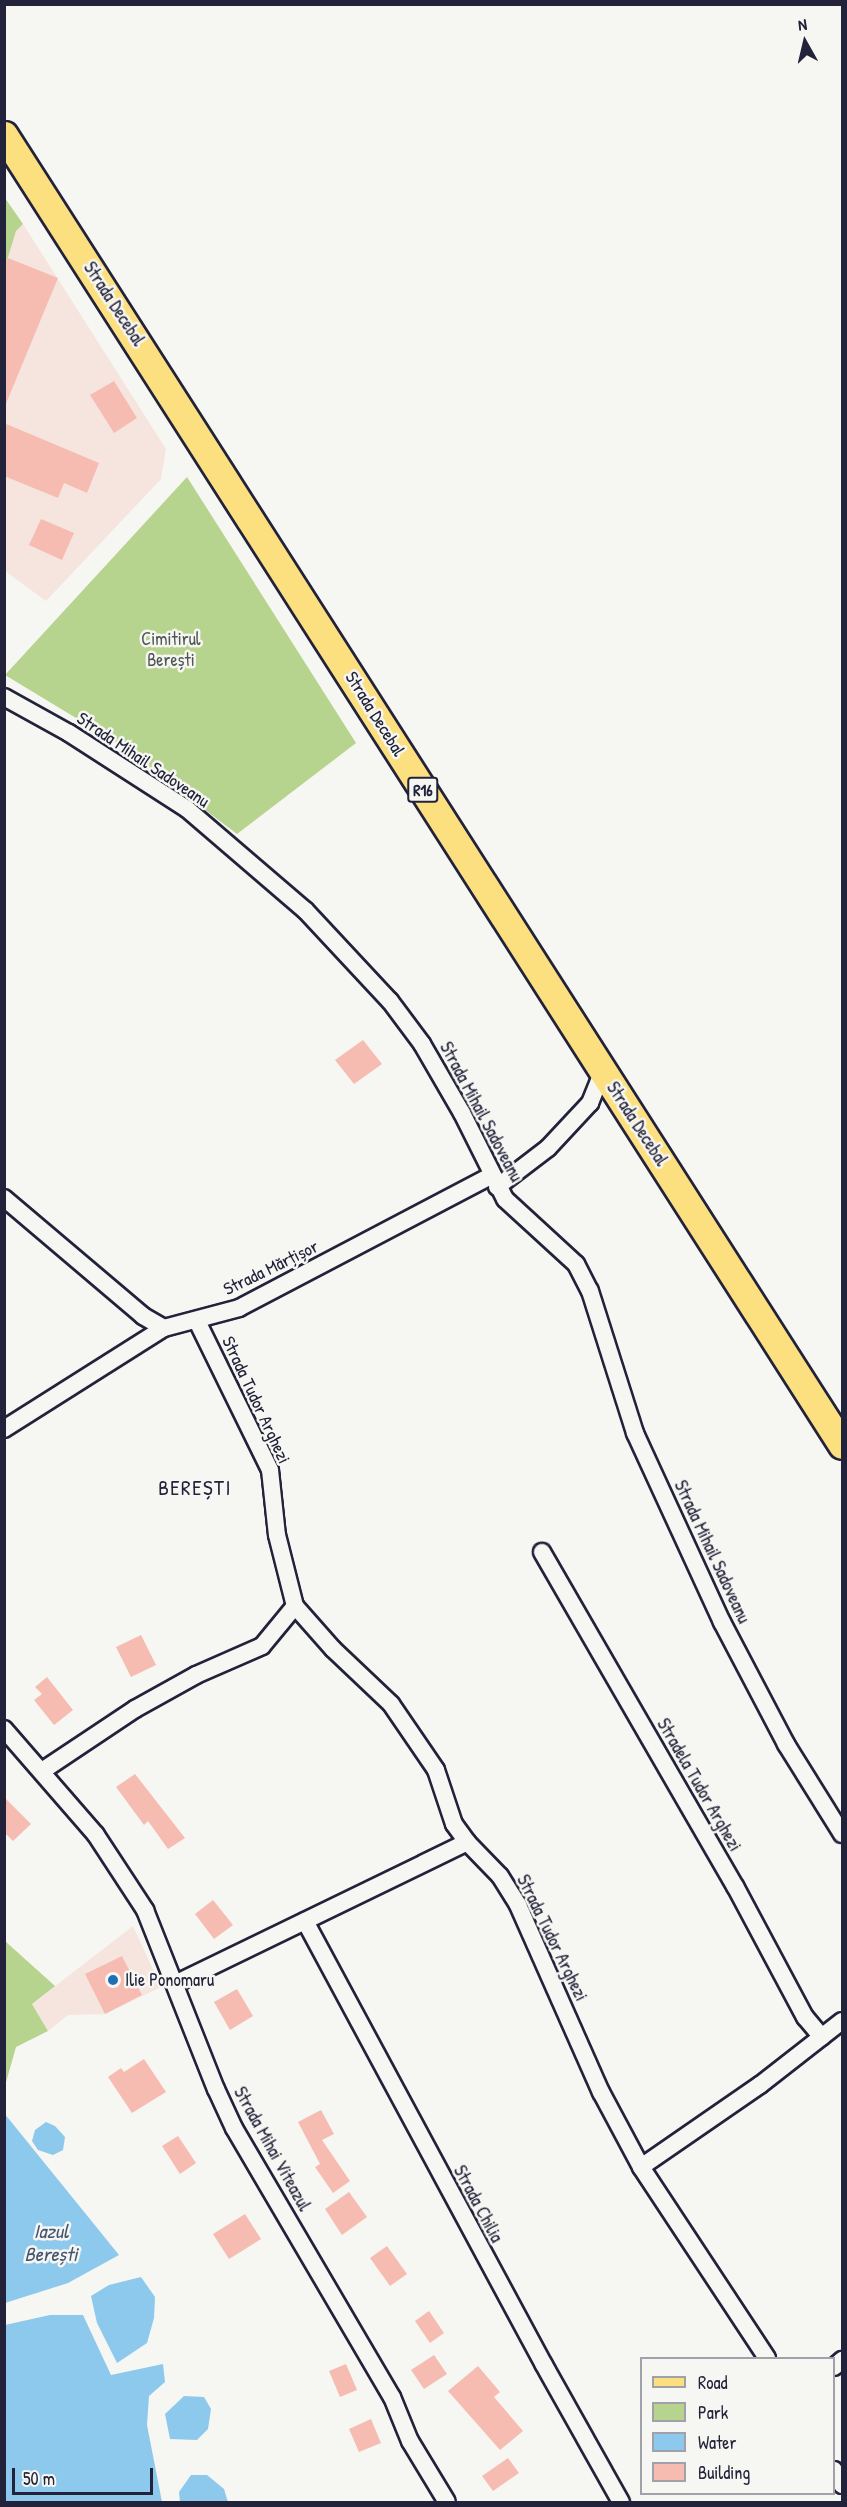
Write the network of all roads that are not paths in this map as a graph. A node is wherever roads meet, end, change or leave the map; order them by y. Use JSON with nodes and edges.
{"nodes":[{"id":1,"x":4,"y":135,"type":"edge"},
{"id":2,"x":4,"y":697,"type":"edge"},
{"id":3,"x":603,"y":1071,"type":"junction"},
{"id":4,"x":495,"y":1181,"type":"junction"},
{"id":5,"x":4,"y":1198,"type":"edge"},
{"id":6,"x":197,"y":1322,"type":"junction"},
{"id":7,"x":164,"y":1328,"type":"junction"},
{"id":8,"x":4,"y":1429,"type":"edge"},
{"id":9,"x":843,"y":1445,"type":"edge"},
{"id":10,"x":542,"y":1552,"type":"dead end"},
{"id":11,"x":295,"y":1606,"type":"junction"},
{"id":12,"x":4,"y":1729,"type":"edge"},
{"id":13,"x":42,"y":1771,"type":"junction"},
{"id":14,"x":843,"y":1834,"type":"edge"},
{"id":15,"x":467,"y":1842,"type":"junction"},
{"id":16,"x":305,"y":1921,"type":"junction"},
{"id":17,"x":175,"y":1984,"type":"junction"},
{"id":18,"x":843,"y":2021,"type":"edge"},
{"id":19,"x":822,"y":2037,"type":"junction"},
{"id":20,"x":641,"y":2167,"type":"junction"},
{"id":21,"x":766,"y":2357,"type":"edge"},
{"id":22,"x":835,"y":2472,"type":"edge"},
{"id":23,"x":843,"y":2485,"type":"edge"},
{"id":24,"x":447,"y":2502,"type":"edge"},
{"id":25,"x":621,"y":2502,"type":"edge"}],
"edges":[{"from":1,"to":3,"type":"main road","name":"Strada Decebal","number":"R16"},
{"from":2,"to":4,"type":"street","name":"Strada Mihail Sadoveanu"},
{"from":3,"to":4,"type":"street","name":"Strada Mărțișor"},
{"from":3,"to":9,"type":"main road","name":"Strada Decebal","number":"R16"},
{"from":4,"to":6,"type":"street","name":"Strada Mărțișor"},
{"from":4,"to":14,"type":"street","name":"Strada Mihail Sadoveanu"},
{"from":5,"to":7,"type":"street"},
{"from":6,"to":7,"type":"street","name":"Strada Mărțișor"},
{"from":6,"to":11,"type":"street","name":"Strada Tudor Arghezi"},
{"from":7,"to":8,"type":"street","name":"Strada Mărțișor"},
{"from":10,"to":19,"type":"street","name":"Stradela Tudor Arghezi"},
{"from":11,"to":13,"type":"street"},
{"from":11,"to":15,"type":"street","name":"Strada Tudor Arghezi"},
{"from":12,"to":13,"type":"street","name":"Strada Mihai Viteazul"},
{"from":13,"to":17,"type":"street","name":"Strada Mihai Viteazul"},
{"from":15,"to":16,"type":"street"},
{"from":15,"to":20,"type":"street","name":"Strada Tudor Arghezi"},
{"from":16,"to":17,"type":"street"},
{"from":16,"to":25,"type":"street","name":"Strada Chilia"},
{"from":17,"to":24,"type":"street","name":"Strada Mihai Viteazul"},
{"from":18,"to":19,"type":"street"},
{"from":19,"to":20,"type":"street"},
{"from":20,"to":21,"type":"street","name":"Strada Tudor Arghezi"},
{"from":22,"to":23,"type":"street"}]}
